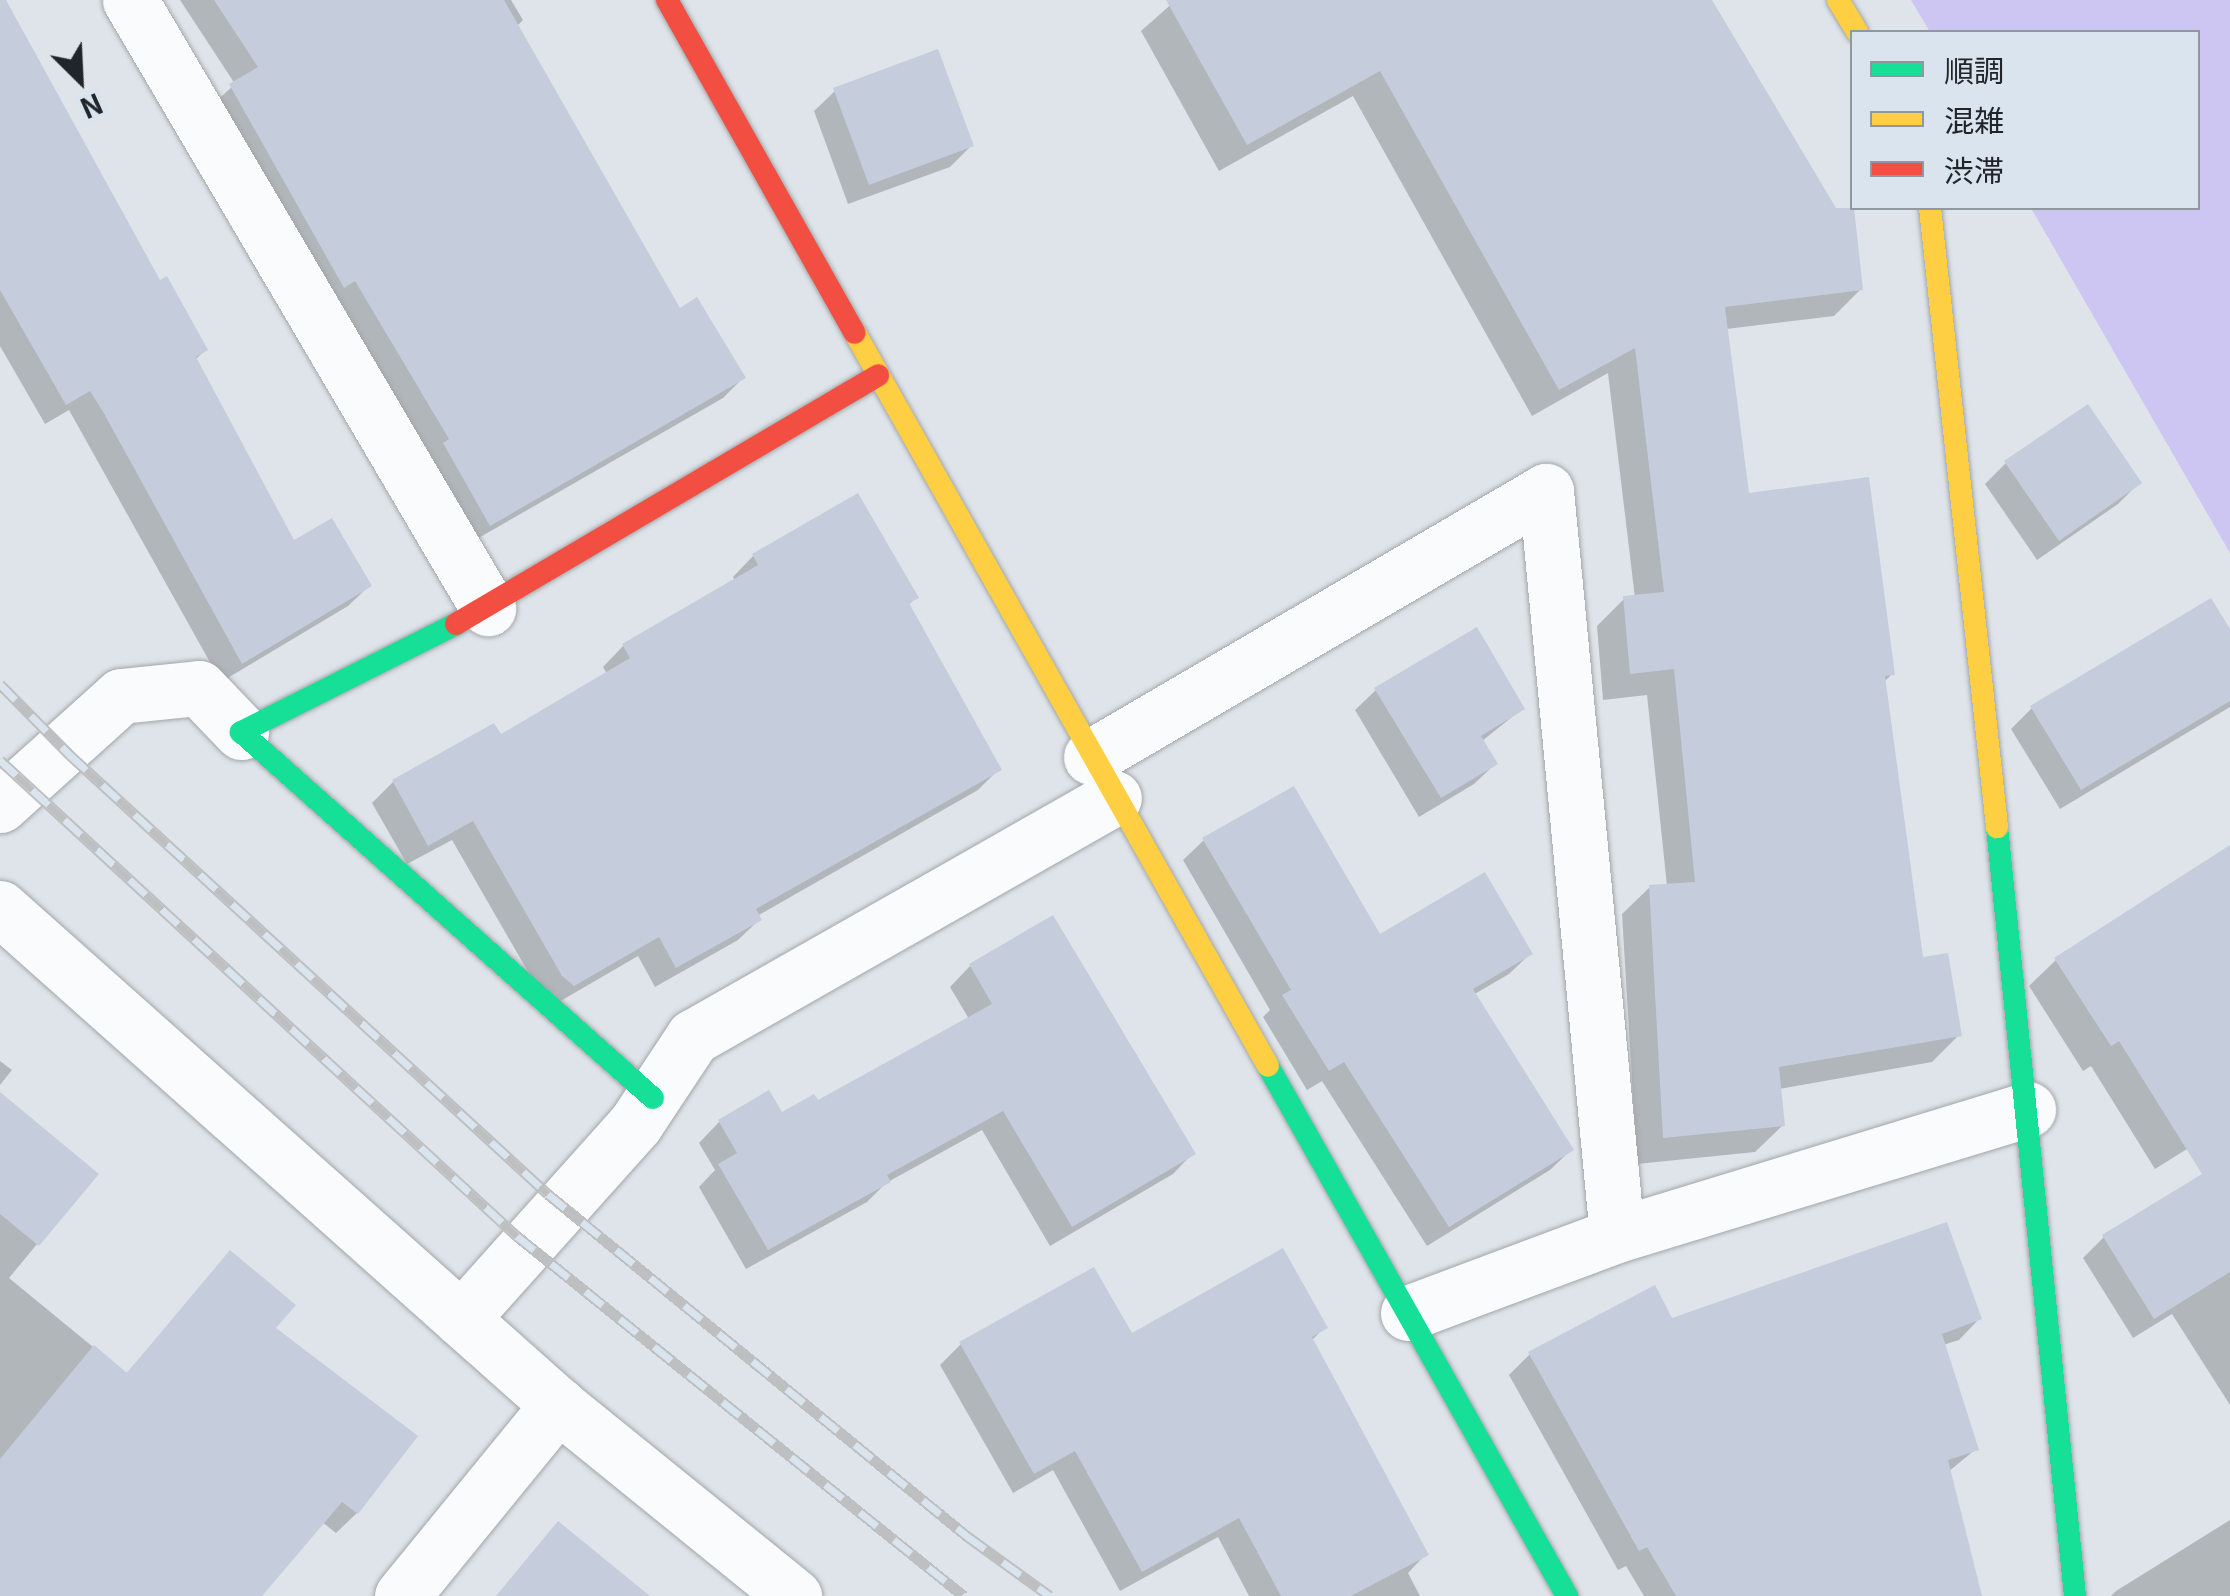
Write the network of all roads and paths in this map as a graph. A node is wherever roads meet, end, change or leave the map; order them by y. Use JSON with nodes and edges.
{"nodes":[{"id":1,"x":130,"y":0,"type":"edge"},
{"id":2,"x":668,"y":0,"type":"edge"},
{"id":3,"x":1838,"y":0,"type":"edge"},
{"id":4,"x":1856,"y":30,"type":"edge"},
{"id":5,"x":1930,"y":210,"type":"edge"},
{"id":6,"x":878,"y":375,"type":"junction"},
{"id":7,"x":488,"y":608,"type":"junction"},
{"id":8,"x":241,"y":732,"type":"junction"},
{"id":9,"x":1103,"y":777,"type":"junction"},
{"id":10,"x":0,"y":806,"type":"edge"},
{"id":11,"x":0,"y":908,"type":"edge"},
{"id":12,"x":653,"y":1098,"type":"junction"},
{"id":13,"x":2028,"y":1109,"type":"junction"},
{"id":14,"x":1617,"y":1235,"type":"junction"},
{"id":15,"x":1408,"y":1313,"type":"junction"},
{"id":16,"x":462,"y":1318,"type":"junction"},
{"id":17,"x":558,"y":1405,"type":"junction"},
{"id":18,"x":402,"y":1596,"type":"edge"},
{"id":19,"x":794,"y":1596,"type":"edge"},
{"id":20,"x":1566,"y":1596,"type":"edge"},
{"id":21,"x":2075,"y":1596,"type":"edge"}],
"edges":[{"from":1,"to":7,"type":"street"},
{"from":2,"to":6,"type":"street"},
{"from":3,"to":4,"type":"street"},
{"from":5,"to":13,"type":"street"},
{"from":6,"to":7,"type":"street"},
{"from":6,"to":9,"type":"street"},
{"from":7,"to":8,"type":"street"},
{"from":8,"to":10,"type":"street"},
{"from":8,"to":12,"type":"street"},
{"from":9,"to":12,"type":"street"},
{"from":9,"to":14,"type":"street"},
{"from":9,"to":15,"type":"street"},
{"from":11,"to":16,"type":"street"},
{"from":12,"to":16,"type":"street"},
{"from":13,"to":14,"type":"street"},
{"from":13,"to":21,"type":"street"},
{"from":14,"to":15,"type":"street"},
{"from":15,"to":20,"type":"street"},
{"from":16,"to":17,"type":"street"},
{"from":17,"to":18,"type":"street"},
{"from":17,"to":19,"type":"street"}]}
